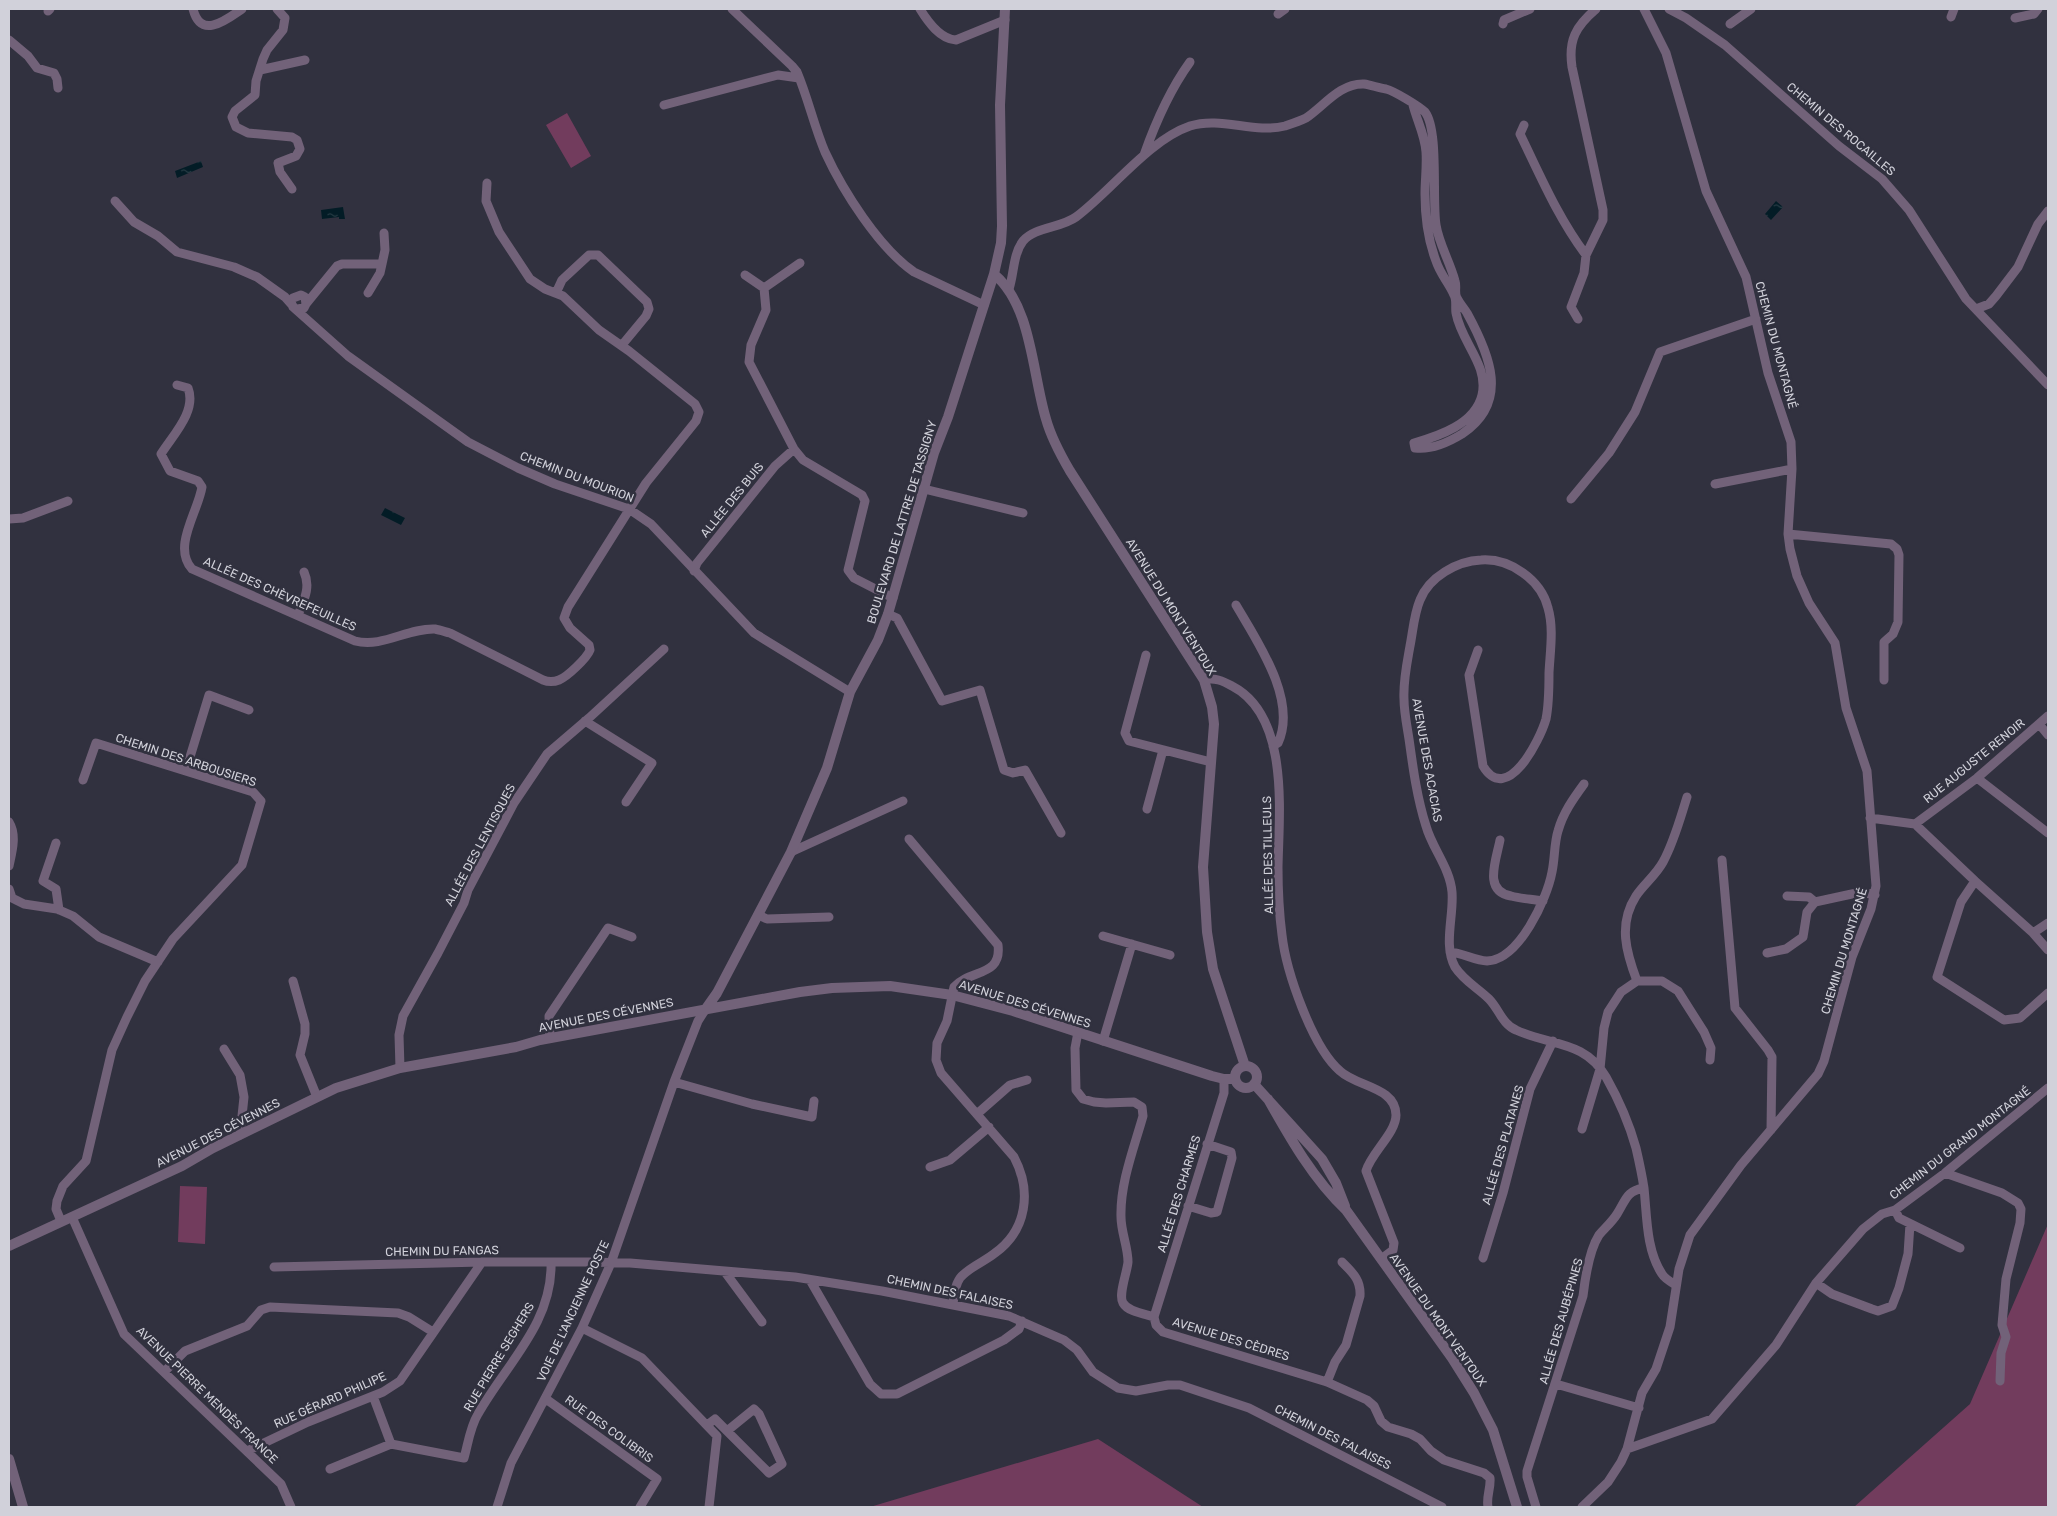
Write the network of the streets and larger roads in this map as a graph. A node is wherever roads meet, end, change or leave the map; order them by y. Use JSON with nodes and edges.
{"nodes":[{"id":1,"x":193,"y":9,"type":"edge"},
{"id":2,"x":242,"y":9,"type":"edge"},
{"id":3,"x":277,"y":9,"type":"edge"},
{"id":4,"x":732,"y":9,"type":"edge"},
{"id":5,"x":920,"y":9,"type":"edge"},
{"id":6,"x":1005,"y":9,"type":"edge"},
{"id":7,"x":1530,"y":9,"type":"edge"},
{"id":8,"x":1596,"y":9,"type":"edge"},
{"id":9,"x":1644,"y":9,"type":"edge"},
{"id":10,"x":1669,"y":9,"type":"edge"},
{"id":11,"x":1751,"y":9,"type":"edge"},
{"id":12,"x":2038,"y":9,"type":"edge"},
{"id":13,"x":2015,"y":18,"type":"dead end"},
{"id":14,"x":1005,"y":20,"type":"junction"},
{"id":15,"x":1503,"y":24,"type":"dead end"},
{"id":16,"x":1730,"y":24,"type":"dead end"},
{"id":17,"x":9,"y":40,"type":"edge"},
{"id":18,"x":305,"y":60,"type":"dead end"},
{"id":19,"x":1190,"y":62,"type":"dead end"},
{"id":20,"x":260,"y":70,"type":"junction"},
{"id":21,"x":799,"y":78,"type":"junction"},
{"id":22,"x":58,"y":88,"type":"dead end"},
{"id":23,"x":664,"y":104,"type":"dead end"},
{"id":24,"x":1524,"y":124,"type":"dead end"},
{"id":25,"x":1144,"y":155,"type":"junction"},
{"id":26,"x":488,"y":183,"type":"dead end"},
{"id":27,"x":292,"y":189,"type":"dead end"},
{"id":28,"x":115,"y":201,"type":"dead end"},
{"id":29,"x":2048,"y":211,"type":"edge"},
{"id":30,"x":384,"y":233,"type":"dead end"},
{"id":31,"x":1586,"y":255,"type":"junction"},
{"id":32,"x":800,"y":263,"type":"dead end"},
{"id":33,"x":382,"y":264,"type":"junction"},
{"id":34,"x":994,"y":274,"type":"junction"},
{"id":35,"x":744,"y":275,"type":"dead end"},
{"id":36,"x":764,"y":288,"type":"junction"},
{"id":37,"x":1008,"y":289,"type":"junction"},
{"id":38,"x":368,"y":293,"type":"dead end"},
{"id":39,"x":556,"y":293,"type":"junction"},
{"id":40,"x":1455,"y":296,"type":"junction"},
{"id":41,"x":300,"y":302,"type":"junction"},
{"id":42,"x":984,"y":305,"type":"junction"},
{"id":43,"x":1976,"y":309,"type":"junction"},
{"id":44,"x":1578,"y":318,"type":"dead end"},
{"id":45,"x":1756,"y":319,"type":"junction"},
{"id":46,"x":622,"y":345,"type":"junction"},
{"id":47,"x":176,"y":385,"type":"dead end"},
{"id":48,"x":2048,"y":385,"type":"edge"},
{"id":49,"x":794,"y":449,"type":"junction"},
{"id":50,"x":1792,"y":469,"type":"junction"},
{"id":51,"x":1715,"y":484,"type":"dead end"},
{"id":52,"x":924,"y":489,"type":"junction"},
{"id":53,"x":1571,"y":499,"type":"dead end"},
{"id":54,"x":68,"y":502,"type":"dead end"},
{"id":55,"x":629,"y":509,"type":"junction"},
{"id":56,"x":1023,"y":513,"type":"dead end"},
{"id":57,"x":9,"y":519,"type":"edge"},
{"id":58,"x":1788,"y":534,"type":"junction"},
{"id":59,"x":694,"y":571,"type":"junction"},
{"id":60,"x":304,"y":572,"type":"dead end"},
{"id":61,"x":893,"y":598,"type":"junction"},
{"id":62,"x":1236,"y":605,"type":"dead end"},
{"id":63,"x":888,"y":614,"type":"junction"},
{"id":64,"x":298,"y":615,"type":"junction"},
{"id":65,"x":664,"y":649,"type":"dead end"},
{"id":66,"x":1478,"y":650,"type":"dead end"},
{"id":67,"x":1146,"y":655,"type":"dead end"},
{"id":68,"x":1204,"y":680,"type":"junction"},
{"id":69,"x":1884,"y":680,"type":"dead end"},
{"id":70,"x":850,"y":692,"type":"junction"},
{"id":71,"x":249,"y":710,"type":"dead end"},
{"id":72,"x":2048,"y":716,"type":"edge"},
{"id":73,"x":586,"y":721,"type":"junction"},
{"id":74,"x":2039,"y":724,"type":"junction"},
{"id":75,"x":2048,"y":735,"type":"edge"},
{"id":76,"x":1273,"y":746,"type":"junction"},
{"id":77,"x":1163,"y":750,"type":"junction"},
{"id":78,"x":1211,"y":762,"type":"junction"},
{"id":79,"x":186,"y":770,"type":"junction"},
{"id":80,"x":1977,"y":778,"type":"junction"},
{"id":81,"x":83,"y":780,"type":"dead end"},
{"id":82,"x":1584,"y":784,"type":"dead end"},
{"id":83,"x":1687,"y":797,"type":"dead end"},
{"id":84,"x":903,"y":801,"type":"dead end"},
{"id":85,"x":626,"y":802,"type":"dead end"},
{"id":86,"x":1147,"y":809,"type":"dead end"},
{"id":87,"x":1870,"y":818,"type":"junction"},
{"id":88,"x":9,"y":822,"type":"edge"},
{"id":89,"x":1915,"y":824,"type":"junction"},
{"id":90,"x":1061,"y":833,"type":"dead end"},
{"id":91,"x":2048,"y":833,"type":"edge"},
{"id":92,"x":910,"y":839,"type":"dead end"},
{"id":93,"x":1500,"y":840,"type":"dead end"},
{"id":94,"x":56,"y":843,"type":"dead end"},
{"id":95,"x":791,"y":852,"type":"junction"},
{"id":96,"x":1722,"y":860,"type":"dead end"},
{"id":97,"x":9,"y":866,"type":"edge"},
{"id":98,"x":1975,"y":881,"type":"junction"},
{"id":99,"x":9,"y":889,"type":"edge"},
{"id":100,"x":1875,"y":894,"type":"junction"},
{"id":101,"x":1787,"y":896,"type":"dead end"},
{"id":102,"x":1543,"y":901,"type":"junction"},
{"id":103,"x":1815,"y":902,"type":"junction"},
{"id":104,"x":59,"y":910,"type":"junction"},
{"id":105,"x":758,"y":915,"type":"junction"},
{"id":106,"x":829,"y":917,"type":"dead end"},
{"id":107,"x":2048,"y":923,"type":"edge"},
{"id":108,"x":2034,"y":933,"type":"junction"},
{"id":109,"x":1103,"y":936,"type":"dead end"},
{"id":110,"x":632,"y":937,"type":"dead end"},
{"id":111,"x":1132,"y":944,"type":"junction"},
{"id":112,"x":2048,"y":950,"type":"edge"},
{"id":113,"x":1450,"y":952,"type":"junction"},
{"id":114,"x":1767,"y":953,"type":"dead end"},
{"id":115,"x":1170,"y":955,"type":"dead end"},
{"id":116,"x":158,"y":962,"type":"junction"},
{"id":117,"x":293,"y":981,"type":"dead end"},
{"id":118,"x":1637,"y":981,"type":"junction"},
{"id":119,"x":2048,"y":993,"type":"edge"},
{"id":120,"x":952,"y":995,"type":"junction"},
{"id":121,"x":705,"y":1010,"type":"junction"},
{"id":122,"x":1078,"y":1032,"type":"junction"},
{"id":123,"x":550,"y":1038,"type":"junction"},
{"id":124,"x":1103,"y":1040,"type":"junction"},
{"id":125,"x":1553,"y":1041,"type":"junction"},
{"id":126,"x":224,"y":1049,"type":"dead end"},
{"id":127,"x":1710,"y":1060,"type":"dead end"},
{"id":128,"x":1245,"y":1066,"type":"junction"},
{"id":129,"x":400,"y":1068,"type":"junction"},
{"id":130,"x":1600,"y":1068,"type":"junction"},
{"id":131,"x":1224,"y":1079,"type":"junction"},
{"id":132,"x":1235,"y":1079,"type":"junction"},
{"id":133,"x":1027,"y":1080,"type":"dead end"},
{"id":134,"x":674,"y":1082,"type":"junction"},
{"id":135,"x":1254,"y":1084,"type":"junction"},
{"id":136,"x":2048,"y":1088,"type":"edge"},
{"id":137,"x":317,"y":1097,"type":"junction"},
{"id":138,"x":814,"y":1101,"type":"dead end"},
{"id":139,"x":977,"y":1114,"type":"junction"},
{"id":140,"x":989,"y":1127,"type":"junction"},
{"id":141,"x":1582,"y":1129,"type":"dead end"},
{"id":142,"x":1771,"y":1130,"type":"junction"},
{"id":143,"x":240,"y":1135,"type":"junction"},
{"id":144,"x":1207,"y":1144,"type":"junction"},
{"id":145,"x":930,"y":1167,"type":"dead end"},
{"id":146,"x":1945,"y":1172,"type":"junction"},
{"id":147,"x":1644,"y":1188,"type":"junction"},
{"id":148,"x":1188,"y":1206,"type":"junction"},
{"id":149,"x":1895,"y":1210,"type":"junction"},
{"id":150,"x":72,"y":1217,"type":"junction"},
{"id":151,"x":61,"y":1221,"type":"junction"},
{"id":152,"x":1910,"y":1224,"type":"junction"},
{"id":153,"x":9,"y":1246,"type":"edge"},
{"id":154,"x":1960,"y":1248,"type":"dead end"},
{"id":155,"x":1483,"y":1258,"type":"dead end"},
{"id":156,"x":1381,"y":1259,"type":"junction"},
{"id":157,"x":482,"y":1262,"type":"junction"},
{"id":158,"x":551,"y":1262,"type":"junction"},
{"id":159,"x":1342,"y":1262,"type":"dead end"},
{"id":160,"x":611,"y":1263,"type":"junction"},
{"id":161,"x":274,"y":1267,"type":"dead end"},
{"id":162,"x":725,"y":1272,"type":"junction"},
{"id":163,"x":810,"y":1280,"type":"junction"},
{"id":164,"x":1816,"y":1283,"type":"junction"},
{"id":165,"x":1676,"y":1285,"type":"junction"},
{"id":166,"x":953,"y":1304,"type":"junction"},
{"id":167,"x":1154,"y":1316,"type":"junction"},
{"id":168,"x":1022,"y":1321,"type":"junction"},
{"id":169,"x":762,"y":1322,"type":"dead end"},
{"id":170,"x":582,"y":1328,"type":"junction"},
{"id":171,"x":433,"y":1332,"type":"junction"},
{"id":172,"x":164,"y":1372,"type":"junction"},
{"id":173,"x":2000,"y":1381,"type":"dead end"},
{"id":174,"x":1328,"y":1382,"type":"junction"},
{"id":175,"x":1556,"y":1384,"type":"junction"},
{"id":176,"x":373,"y":1396,"type":"junction"},
{"id":177,"x":546,"y":1399,"type":"junction"},
{"id":178,"x":1639,"y":1408,"type":"junction"},
{"id":179,"x":707,"y":1425,"type":"junction"},
{"id":180,"x":727,"y":1431,"type":"junction"},
{"id":181,"x":391,"y":1444,"type":"junction"},
{"id":182,"x":1627,"y":1449,"type":"junction"},
{"id":183,"x":247,"y":1451,"type":"junction"},
{"id":184,"x":9,"y":1459,"type":"edge"},
{"id":185,"x":330,"y":1469,"type":"dead end"},
{"id":186,"x":23,"y":1507,"type":"edge"},
{"id":187,"x":290,"y":1507,"type":"edge"},
{"id":188,"x":497,"y":1507,"type":"edge"},
{"id":189,"x":640,"y":1507,"type":"edge"},
{"id":190,"x":710,"y":1507,"type":"edge"},
{"id":191,"x":1442,"y":1507,"type":"edge"},
{"id":192,"x":1488,"y":1507,"type":"edge"},
{"id":193,"x":1517,"y":1507,"type":"edge"},
{"id":194,"x":1536,"y":1507,"type":"edge"},
{"id":195,"x":1582,"y":1507,"type":"edge"}],
"edges":[{"from":1,"to":2,"type":"street"},
{"from":3,"to":20,"type":"street"},
{"from":4,"to":21,"type":"street"},
{"from":5,"to":14,"type":"street"},
{"from":6,"to":14,"type":"street","name":"BOULEVARD DE LATTRE DE TASSIGNY"},
{"from":7,"to":15,"type":"street"},
{"from":8,"to":31,"type":"street"},
{"from":9,"to":45,"type":"street","name":"CHEMIN DU MONTAGNÉ"},
{"from":10,"to":43,"type":"street","name":"CHEMIN DES ROCAILLES"},
{"from":11,"to":16,"type":"street"},
{"from":12,"to":13,"type":"street"},
{"from":14,"to":34,"type":"street","name":"BOULEVARD DE LATTRE DE TASSIGNY"},
{"from":17,"to":22,"type":"street"},
{"from":18,"to":20,"type":"street"},
{"from":19,"to":25,"type":"street"},
{"from":20,"to":27,"type":"street"},
{"from":21,"to":23,"type":"street"},
{"from":21,"to":42,"type":"street"},
{"from":24,"to":31,"type":"street"},
{"from":25,"to":37,"type":"street"},
{"from":25,"to":40,"type":"street"},
{"from":26,"to":39,"type":"street","name":"ALLÉE DES CHÈVREFEUILLES"},
{"from":28,"to":41,"type":"street","name":"CHEMIN DU MOURION"},
{"from":29,"to":43,"type":"street"},
{"from":30,"to":33,"type":"street"},
{"from":31,"to":44,"type":"street"},
{"from":32,"to":36,"type":"street"},
{"from":33,"to":38,"type":"street"},
{"from":33,"to":41,"type":"street"},
{"from":34,"to":37,"type":"street","name":"AVENUE DU MONT VENTOUX"},
{"from":34,"to":42,"type":"street","name":"BOULEVARD DE LATTRE DE TASSIGNY"},
{"from":35,"to":36,"type":"street"},
{"from":36,"to":49,"type":"street"},
{"from":37,"to":68,"type":"street","name":"AVENUE DU MONT VENTOUX"},
{"from":39,"to":46,"type":"street","name":"ALLÉE DES CHÈVREFEUILLES"},
{"from":39,"to":46,"type":"street"},
{"from":40,"to":40,"type":"street"},
{"from":41,"to":55,"type":"street","name":"CHEMIN DU MOURION"},
{"from":42,"to":52,"type":"street","name":"BOULEVARD DE LATTRE DE TASSIGNY"},
{"from":43,"to":48,"type":"street","name":"CHEMIN DES ROCAILLES"},
{"from":45,"to":50,"type":"street","name":"CHEMIN DU MONTAGNÉ"},
{"from":45,"to":53,"type":"street"},
{"from":46,"to":55,"type":"street","name":"ALLÉE DES CHÈVREFEUILLES"},
{"from":47,"to":64,"type":"street","name":"ALLÉE DES CHÈVREFEUILLES"},
{"from":49,"to":59,"type":"street","name":"ALLÉE DES BUIS"},
{"from":49,"to":61,"type":"street"},
{"from":50,"to":51,"type":"street"},
{"from":50,"to":58,"type":"street","name":"CHEMIN DU MONTAGNÉ"},
{"from":52,"to":56,"type":"street"},
{"from":52,"to":61,"type":"street","name":"BOULEVARD DE LATTRE DE TASSIGNY"},
{"from":54,"to":57,"type":"street"},
{"from":55,"to":59,"type":"street","name":"CHEMIN DU MOURION"},
{"from":55,"to":64,"type":"street","name":"ALLÉE DES CHÈVREFEUILLES"},
{"from":58,"to":69,"type":"street"},
{"from":58,"to":87,"type":"street","name":"CHEMIN DU MONTAGNÉ"},
{"from":59,"to":70,"type":"street","name":"CHEMIN DU MOURION"},
{"from":60,"to":64,"type":"street"},
{"from":61,"to":63,"type":"street","name":"BOULEVARD DE LATTRE DE TASSIGNY"},
{"from":62,"to":76,"type":"street"},
{"from":63,"to":70,"type":"street","name":"BOULEVARD DE LATTRE DE TASSIGNY"},
{"from":63,"to":90,"type":"street"},
{"from":65,"to":73,"type":"street","name":"ALLÉE DES LENTISQUES"},
{"from":66,"to":113,"type":"street","name":"AVENUE DES ACACIAS"},
{"from":67,"to":77,"type":"street"},
{"from":68,"to":76,"type":"street","name":"ALLÉE DES TILLEULS"},
{"from":68,"to":78,"type":"street","name":"AVENUE DU MONT VENTOUX"},
{"from":70,"to":95,"type":"street","name":"BOULEVARD DE LATTRE DE TASSIGNY"},
{"from":71,"to":79,"type":"street"},
{"from":72,"to":74,"type":"street","name":"RUE AUGUSTE RENOIR"},
{"from":73,"to":85,"type":"street"},
{"from":73,"to":129,"type":"street","name":"ALLÉE DES LENTISQUES"},
{"from":74,"to":75,"type":"street"},
{"from":74,"to":80,"type":"street","name":"RUE AUGUSTE RENOIR"},
{"from":76,"to":156,"type":"street","name":"ALLÉE DES TILLEULS"},
{"from":77,"to":78,"type":"street"},
{"from":77,"to":86,"type":"street"},
{"from":78,"to":128,"type":"street","name":"AVENUE DU MONT VENTOUX"},
{"from":79,"to":81,"type":"street","name":"CHEMIN DES ARBOUSIERS"},
{"from":79,"to":116,"type":"street","name":"CHEMIN DES ARBOUSIERS"},
{"from":80,"to":89,"type":"street","name":"RUE AUGUSTE RENOIR"},
{"from":80,"to":91,"type":"street"},
{"from":82,"to":102,"type":"street"},
{"from":83,"to":118,"type":"street"},
{"from":84,"to":95,"type":"street"},
{"from":87,"to":89,"type":"street"},
{"from":87,"to":100,"type":"street","name":"CHEMIN DU MONTAGNÉ"},
{"from":88,"to":97,"type":"street"},
{"from":89,"to":98,"type":"street"},
{"from":92,"to":120,"type":"street"},
{"from":93,"to":102,"type":"street"},
{"from":94,"to":104,"type":"street"},
{"from":95,"to":105,"type":"street","name":"BOULEVARD DE LATTRE DE TASSIGNY"},
{"from":96,"to":142,"type":"street"},
{"from":98,"to":108,"type":"street"},
{"from":98,"to":119,"type":"street"},
{"from":99,"to":104,"type":"street"},
{"from":100,"to":103,"type":"street"},
{"from":100,"to":142,"type":"street","name":"CHEMIN DU MONTAGNÉ"},
{"from":101,"to":103,"type":"street"},
{"from":102,"to":113,"type":"street"},
{"from":103,"to":114,"type":"street"},
{"from":104,"to":116,"type":"street"},
{"from":105,"to":106,"type":"street"},
{"from":105,"to":121,"type":"street","name":"BOULEVARD DE LATTRE DE TASSIGNY"},
{"from":107,"to":108,"type":"street"},
{"from":108,"to":112,"type":"street"},
{"from":109,"to":111,"type":"street"},
{"from":110,"to":123,"type":"street"},
{"from":111,"to":115,"type":"street"},
{"from":111,"to":124,"type":"street"},
{"from":113,"to":125,"type":"street","name":"AVENUE DES ACACIAS"},
{"from":116,"to":151,"type":"street","name":"CHEMIN DES ARBOUSIERS"},
{"from":117,"to":137,"type":"street"},
{"from":118,"to":127,"type":"street"},
{"from":118,"to":130,"type":"street"},
{"from":120,"to":121,"type":"street","name":"AVENUE DES CÉVENNES"},
{"from":120,"to":122,"type":"street","name":"AVENUE DES CÉVENNES"},
{"from":120,"to":139,"type":"street"},
{"from":121,"to":123,"type":"street","name":"AVENUE DES CÉVENNES"},
{"from":121,"to":134,"type":"street","name":"VOIE DE L'ANCIENNE POSTE"},
{"from":122,"to":124,"type":"street","name":"AVENUE DES CÉVENNES"},
{"from":122,"to":167,"type":"street"},
{"from":123,"to":129,"type":"street","name":"AVENUE DES CÉVENNES"},
{"from":124,"to":131,"type":"street","name":"AVENUE DES CÉVENNES"},
{"from":125,"to":130,"type":"street","name":"AVENUE DES ACACIAS"},
{"from":125,"to":155,"type":"street","name":"ALLÉE DES PLATANES"},
{"from":126,"to":143,"type":"street"},
{"from":128,"to":132,"type":"street"},
{"from":128,"to":135,"type":"street"},
{"from":129,"to":137,"type":"street","name":"AVENUE DES CÉVENNES"},
{"from":130,"to":141,"type":"street"},
{"from":130,"to":147,"type":"street","name":"AVENUE DES ACACIAS"},
{"from":131,"to":132,"type":"street","name":"AVENUE DES CÉVENNES"},
{"from":131,"to":144,"type":"street","name":"ALLÉE DES CHARMES"},
{"from":132,"to":135,"type":"street"},
{"from":133,"to":139,"type":"street"},
{"from":134,"to":138,"type":"street"},
{"from":134,"to":160,"type":"street","name":"VOIE DE L'ANCIENNE POSTE"},
{"from":135,"to":156,"type":"street","name":"AVENUE DU MONT VENTOUX"},
{"from":136,"to":146,"type":"street","name":"CHEMIN DU GRAND MONTAGNÉ"},
{"from":137,"to":143,"type":"street","name":"AVENUE DES CÉVENNES"},
{"from":139,"to":140,"type":"street"},
{"from":140,"to":145,"type":"street"},
{"from":140,"to":166,"type":"street"},
{"from":142,"to":165,"type":"street","name":"CHEMIN DU MONTAGNÉ"},
{"from":143,"to":150,"type":"street","name":"AVENUE DES CÉVENNES"},
{"from":144,"to":148,"type":"street","name":"ALLÉE DES CHARMES"},
{"from":144,"to":148,"type":"street"},
{"from":146,"to":149,"type":"street","name":"CHEMIN DU GRAND MONTAGNÉ"},
{"from":146,"to":173,"type":"street"},
{"from":147,"to":165,"type":"street","name":"AVENUE DES ACACIAS"},
{"from":147,"to":175,"type":"street","name":"ALLÉE DES AUBÉPINES"},
{"from":148,"to":167,"type":"street","name":"ALLÉE DES CHARMES"},
{"from":149,"to":152,"type":"street"},
{"from":149,"to":164,"type":"street","name":"CHEMIN DU GRAND MONTAGNÉ"},
{"from":150,"to":151,"type":"street","name":"AVENUE DES CÉVENNES"},
{"from":150,"to":172,"type":"street","name":"AVENUE PIERRE MENDÈS FRANCE"},
{"from":151,"to":153,"type":"street","name":"AVENUE DES CÉVENNES"},
{"from":152,"to":154,"type":"street"},
{"from":152,"to":164,"type":"street"},
{"from":156,"to":193,"type":"street","name":"AVENUE DU MONT VENTOUX"},
{"from":157,"to":158,"type":"street","name":"CHEMIN DU FANGAS"},
{"from":157,"to":161,"type":"street","name":"CHEMIN DU FANGAS"},
{"from":157,"to":171,"type":"street","name":"RUE GÉRARD PHILIPE"},
{"from":158,"to":160,"type":"street","name":"CHEMIN DU FANGAS"},
{"from":158,"to":181,"type":"street","name":"RUE PIERRE SEGHERS"},
{"from":159,"to":174,"type":"street"},
{"from":160,"to":162,"type":"street","name":"CHEMIN DES FALAISES"},
{"from":160,"to":170,"type":"street","name":"VOIE DE L'ANCIENNE POSTE"},
{"from":162,"to":163,"type":"street","name":"CHEMIN DES FALAISES"},
{"from":162,"to":169,"type":"street"},
{"from":163,"to":166,"type":"street","name":"CHEMIN DES FALAISES"},
{"from":163,"to":168,"type":"street"},
{"from":164,"to":182,"type":"street","name":"CHEMIN DU GRAND MONTAGNÉ"},
{"from":165,"to":178,"type":"street","name":"CHEMIN DU MONTAGNÉ"},
{"from":166,"to":168,"type":"street","name":"CHEMIN DES FALAISES"},
{"from":167,"to":174,"type":"street","name":"AVENUE DES CÈDRES"},
{"from":168,"to":191,"type":"street","name":"CHEMIN DES FALAISES"},
{"from":170,"to":177,"type":"street","name":"VOIE DE L'ANCIENNE POSTE"},
{"from":170,"to":179,"type":"street"},
{"from":171,"to":172,"type":"street"},
{"from":171,"to":176,"type":"street","name":"RUE GÉRARD PHILIPE"},
{"from":172,"to":183,"type":"street","name":"AVENUE PIERRE MENDÈS FRANCE"},
{"from":174,"to":192,"type":"street","name":"AVENUE DES CÈDRES"},
{"from":175,"to":178,"type":"street"},
{"from":175,"to":194,"type":"street","name":"ALLÉE DES AUBÉPINES"},
{"from":176,"to":181,"type":"street"},
{"from":176,"to":183,"type":"street","name":"RUE GÉRARD PHILIPE"},
{"from":177,"to":188,"type":"street","name":"VOIE DE L'ANCIENNE POSTE"},
{"from":177,"to":189,"type":"street","name":"RUE DES COLIBRIS"},
{"from":178,"to":182,"type":"street","name":"CHEMIN DU MONTAGNÉ"},
{"from":179,"to":180,"type":"street"},
{"from":179,"to":190,"type":"street"},
{"from":180,"to":180,"type":"street"},
{"from":181,"to":185,"type":"street"},
{"from":182,"to":195,"type":"street","name":"CHEMIN DU MONTAGNÉ"},
{"from":183,"to":187,"type":"street","name":"AVENUE PIERRE MENDÈS FRANCE"},
{"from":184,"to":186,"type":"street"}]}
